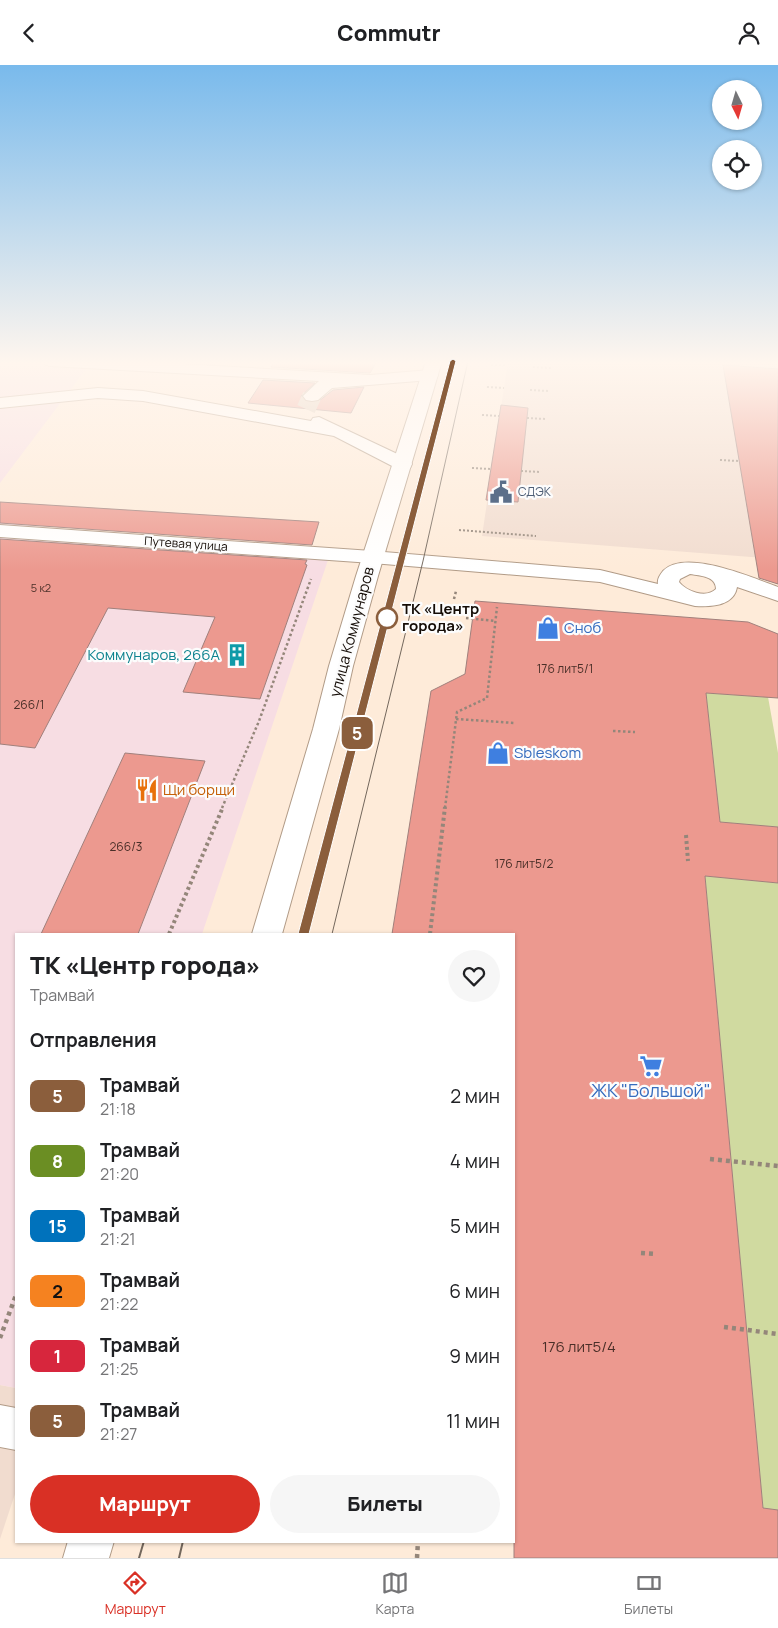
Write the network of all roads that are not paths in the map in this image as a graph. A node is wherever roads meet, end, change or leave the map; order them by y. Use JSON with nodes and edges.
{"nodes":[{"id":1,"x":334,"y":431,"type":"edge"},
{"id":2,"x":413,"y":431,"type":"edge"},
{"id":3,"x":403,"y":464,"type":"junction"},
{"id":4,"x":0,"y":531,"type":"edge"},
{"id":5,"x":372,"y":557,"type":"junction"},
{"id":6,"x":682,"y":569,"type":"junction"},
{"id":7,"x":600,"y":576,"type":"junction"},
{"id":8,"x":734,"y":593,"type":"junction"},
{"id":9,"x":778,"y":594,"type":"edge"},
{"id":10,"x":684,"y":597,"type":"junction"},
{"id":11,"x":778,"y":599,"type":"edge"},
{"id":12,"x":267,"y":933,"type":"edge"},
{"id":13,"x":0,"y":1426,"type":"edge"},
{"id":14,"x":15,"y":1429,"type":"edge"},
{"id":15,"x":90,"y":1543,"type":"edge"},
{"id":16,"x":86,"y":1558,"type":"edge"}],
"edges":[{"from":1,"to":3,"type":"main road"},
{"from":2,"to":3,"type":"main road","name":"улица Коммунаров"},
{"from":3,"to":5,"type":"main road","name":"улица Коммунаров"},
{"from":4,"to":5,"type":"main road","name":"Путевая улица"},
{"from":5,"to":7,"type":"main road","name":"Путевая улица"},
{"from":5,"to":12,"type":"main road","name":"улица Коммунаров"},
{"from":6,"to":7,"type":"main road"},
{"from":6,"to":8,"type":"main road"},
{"from":6,"to":10,"type":"main road"},
{"from":7,"to":10,"type":"main road"},
{"from":8,"to":9,"type":"main road"},
{"from":8,"to":10,"type":"main road"},
{"from":8,"to":11,"type":"main road"},
{"from":13,"to":14,"type":"main road"},
{"from":15,"to":16,"type":"main road"}]}
